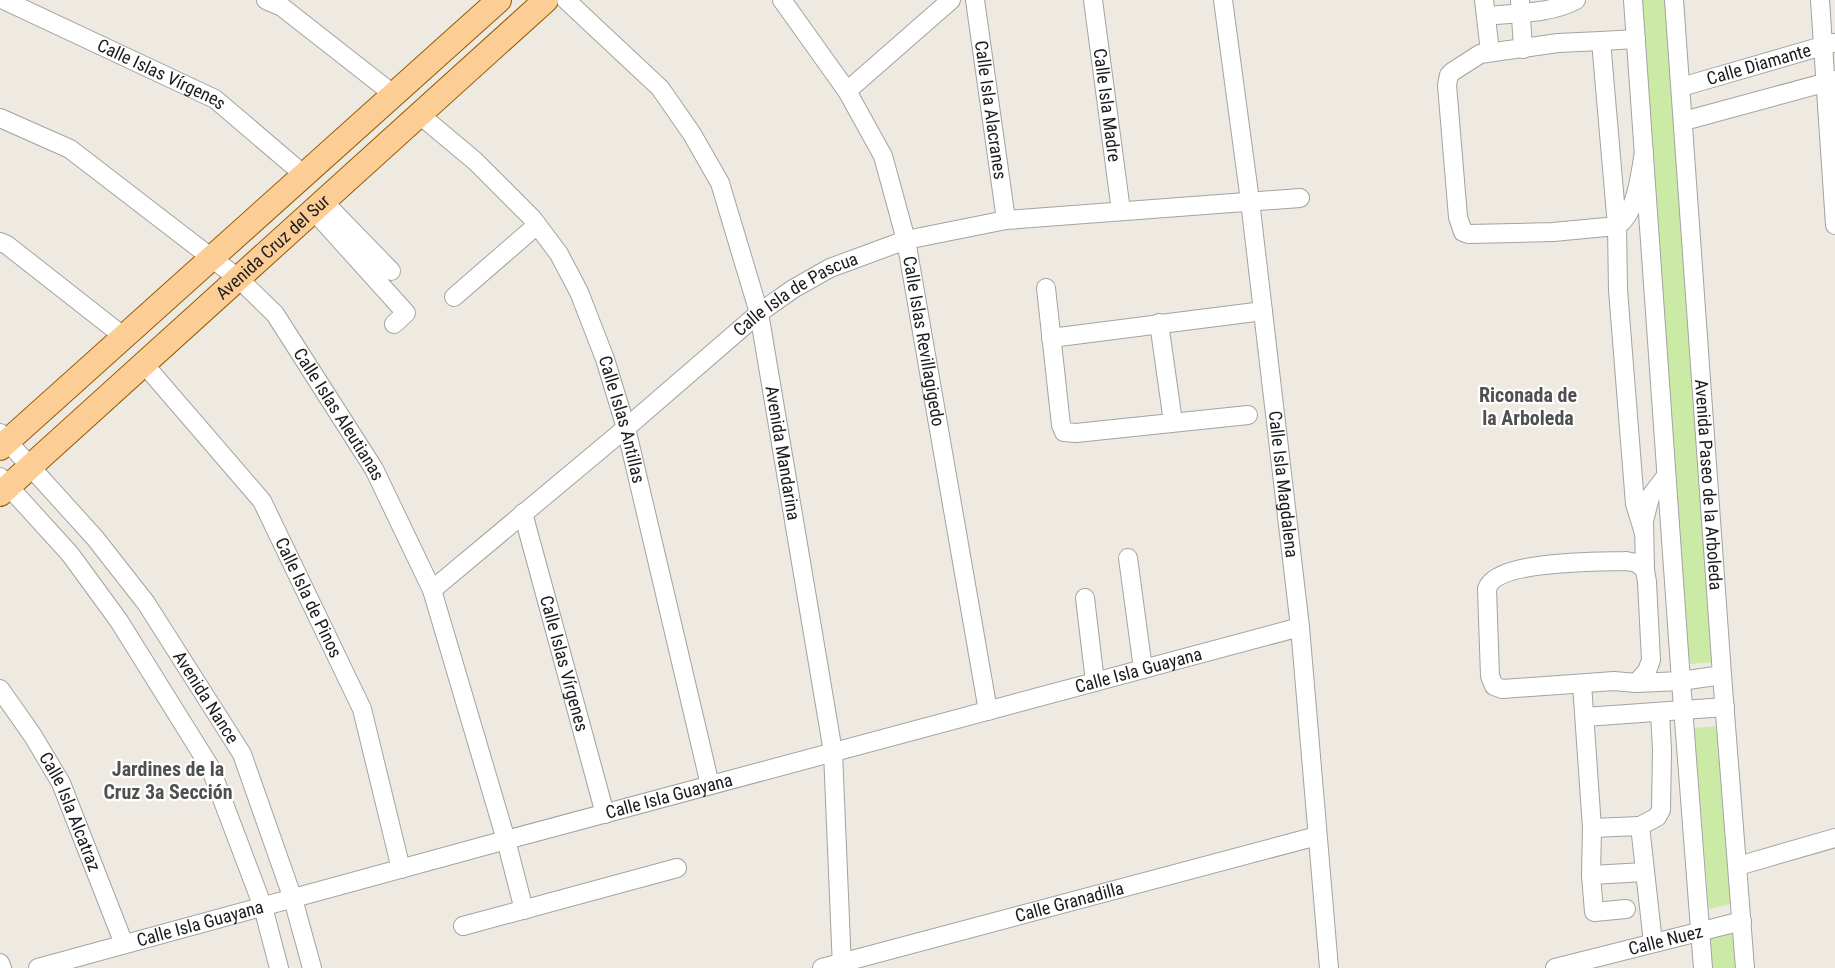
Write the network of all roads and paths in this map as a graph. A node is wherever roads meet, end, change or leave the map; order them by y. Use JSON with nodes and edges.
{"nodes":[{"id":1,"x":4,"y":0,"type":"edge"},
{"id":2,"x":266,"y":0,"type":"edge"},
{"id":3,"x":499,"y":0,"type":"edge"},
{"id":4,"x":546,"y":0,"type":"edge"},
{"id":5,"x":566,"y":0,"type":"edge"},
{"id":6,"x":783,"y":0,"type":"edge"},
{"id":7,"x":951,"y":0,"type":"edge"},
{"id":8,"x":975,"y":0,"type":"edge"},
{"id":9,"x":1094,"y":0,"type":"edge"},
{"id":10,"x":1223,"y":0,"type":"edge"},
{"id":11,"x":1576,"y":0,"type":"edge"},
{"id":12,"x":1633,"y":0,"type":"edge"},
{"id":13,"x":1674,"y":0,"type":"edge"},
{"id":14,"x":1820,"y":0,"type":"edge"},
{"id":15,"x":1521,"y":6,"type":"edge"},
{"id":16,"x":1485,"y":8,"type":"edge"},
{"id":17,"x":1636,"y":39,"type":"junction"},
{"id":18,"x":1601,"y":41,"type":"junction"},
{"id":19,"x":1829,"y":44,"type":"edge"},
{"id":20,"x":1523,"y":50,"type":"junction"},
{"id":21,"x":1490,"y":52,"type":"junction"},
{"id":22,"x":1830,"y":81,"type":"edge"},
{"id":23,"x":1681,"y":87,"type":"junction"},
{"id":24,"x":847,"y":92,"type":"junction"},
{"id":25,"x":393,"y":94,"type":"junction"},
{"id":26,"x":420,"y":115,"type":"junction"},
{"id":27,"x":0,"y":118,"type":"edge"},
{"id":28,"x":1684,"y":122,"type":"junction"},
{"id":29,"x":353,"y":129,"type":"junction"},
{"id":30,"x":1644,"y":152,"type":"junction"},
{"id":31,"x":375,"y":156,"type":"junction"},
{"id":32,"x":303,"y":174,"type":"junction"},
{"id":33,"x":1300,"y":198,"type":"dead end"},
{"id":34,"x":1250,"y":201,"type":"junction"},
{"id":35,"x":319,"y":207,"type":"junction"},
{"id":36,"x":1121,"y":211,"type":"junction"},
{"id":37,"x":1006,"y":220,"type":"junction"},
{"id":38,"x":537,"y":225,"type":"junction"},
{"id":39,"x":1835,"y":225,"type":"edge"},
{"id":40,"x":1617,"y":226,"type":"junction"},
{"id":41,"x":906,"y":240,"type":"junction"},
{"id":42,"x":0,"y":242,"type":"edge"},
{"id":43,"x":211,"y":257,"type":"junction"},
{"id":44,"x":392,"y":271,"type":"dead end"},
{"id":45,"x":239,"y":279,"type":"junction"},
{"id":46,"x":1046,"y":288,"type":"dead end"},
{"id":47,"x":454,"y":297,"type":"dead end"},
{"id":48,"x":1263,"y":311,"type":"junction"},
{"id":49,"x":759,"y":313,"type":"junction"},
{"id":50,"x":1159,"y":323,"type":"junction"},
{"id":51,"x":394,"y":324,"type":"dead end"},
{"id":52,"x":123,"y":336,"type":"junction"},
{"id":53,"x":1051,"y":338,"type":"junction"},
{"id":54,"x":144,"y":364,"type":"junction"},
{"id":55,"x":1248,"y":415,"type":"dead end"},
{"id":56,"x":1173,"y":422,"type":"junction"},
{"id":57,"x":626,"y":428,"type":"junction"},
{"id":58,"x":3,"y":440,"type":"edge"},
{"id":59,"x":31,"y":466,"type":"junction"},
{"id":60,"x":1666,"y":476,"type":"junction"},
{"id":61,"x":3,"y":486,"type":"edge"},
{"id":62,"x":523,"y":513,"type":"junction"},
{"id":63,"x":1644,"y":533,"type":"junction"},
{"id":64,"x":1128,"y":558,"type":"dead end"},
{"id":65,"x":1646,"y":570,"type":"junction"},
{"id":66,"x":432,"y":590,"type":"junction"},
{"id":67,"x":1085,"y":598,"type":"dead end"},
{"id":68,"x":1300,"y":627,"type":"junction"},
{"id":69,"x":1143,"y":669,"type":"junction"},
{"id":70,"x":1722,"y":675,"type":"junction"},
{"id":71,"x":1680,"y":681,"type":"junction"},
{"id":72,"x":1095,"y":682,"type":"junction"},
{"id":73,"x":1636,"y":682,"type":"junction"},
{"id":74,"x":1582,"y":684,"type":"junction"},
{"id":75,"x":0,"y":689,"type":"edge"},
{"id":76,"x":1725,"y":707,"type":"junction"},
{"id":77,"x":988,"y":711,"type":"junction"},
{"id":78,"x":1683,"y":711,"type":"junction"},
{"id":79,"x":1660,"y":713,"type":"junction"},
{"id":80,"x":1585,"y":717,"type":"junction"},
{"id":81,"x":833,"y":752,"type":"junction"},
{"id":82,"x":710,"y":785,"type":"junction"},
{"id":83,"x":605,"y":813,"type":"junction"},
{"id":84,"x":1640,"y":826,"type":"junction"},
{"id":85,"x":1592,"y":828,"type":"junction"},
{"id":86,"x":1317,"y":836,"type":"junction"},
{"id":87,"x":1835,"y":838,"type":"edge"},
{"id":88,"x":506,"y":840,"type":"junction"},
{"id":89,"x":1738,"y":866,"type":"junction"},
{"id":90,"x":677,"y":868,"type":"dead end"},
{"id":91,"x":400,"y":869,"type":"junction"},
{"id":92,"x":1645,"y":872,"type":"junction"},
{"id":93,"x":1591,"y":875,"type":"junction"},
{"id":94,"x":293,"y":899,"type":"junction"},
{"id":95,"x":263,"y":907,"type":"junction"},
{"id":96,"x":1626,"y":909,"type":"dead end"},
{"id":97,"x":524,"y":910,"type":"junction"},
{"id":98,"x":1742,"y":921,"type":"junction"},
{"id":99,"x":463,"y":926,"type":"dead end"},
{"id":100,"x":1700,"y":932,"type":"junction"},
{"id":101,"x":1653,"y":943,"type":"junction"},
{"id":102,"x":124,"y":944,"type":"junction"},
{"id":103,"x":0,"y":963,"type":"edge"},
{"id":104,"x":842,"y":965,"type":"edge"},
{"id":105,"x":2,"y":968,"type":"edge"},
{"id":106,"x":38,"y":968,"type":"edge"},
{"id":107,"x":279,"y":968,"type":"edge"},
{"id":108,"x":312,"y":968,"type":"edge"},
{"id":109,"x":822,"y":968,"type":"edge"},
{"id":110,"x":1329,"y":968,"type":"edge"},
{"id":111,"x":1556,"y":968,"type":"edge"},
{"id":112,"x":1703,"y":968,"type":"edge"},
{"id":113,"x":1745,"y":968,"type":"edge"}],
"edges":[{"from":1,"to":32,"type":"street","name":"Calle Islas Vírgenes"},
{"from":2,"to":25,"type":"street"},
{"from":3,"to":25,"type":"main road","name":"Avenida Cruz del Sur"},
{"from":4,"to":26,"type":"main road","name":"Avenida Cruz del Sur"},
{"from":5,"to":49,"type":"street","name":"Avenida Mandarina"},
{"from":6,"to":24,"type":"street","name":"Calle Islas Revillagigedo"},
{"from":7,"to":24,"type":"street"},
{"from":8,"to":37,"type":"street","name":"Calle Isla Alacranes"},
{"from":9,"to":36,"type":"street","name":"Calle Isla Madre"},
{"from":10,"to":34,"type":"street","name":"Calle Isla Magdalena"},
{"from":11,"to":15,"type":"street"},
{"from":12,"to":17,"type":"street"},
{"from":13,"to":23,"type":"street","name":"Avenida Paseo de la Arboleda"},
{"from":14,"to":19,"type":"street"},
{"from":15,"to":16,"type":"street"},
{"from":15,"to":20,"type":"street"},
{"from":16,"to":21,"type":"street"},
{"from":17,"to":18,"type":"street"},
{"from":17,"to":30,"type":"street"},
{"from":18,"to":20,"type":"street"},
{"from":18,"to":40,"type":"street"},
{"from":19,"to":22,"type":"street"},
{"from":19,"to":23,"type":"street","name":"Calle Diamante"},
{"from":20,"to":21,"type":"street"},
{"from":21,"to":40,"type":"street"},
{"from":22,"to":28,"type":"street","name":"Calle Diamante"},
{"from":22,"to":39,"type":"street"},
{"from":23,"to":28,"type":"street","name":"Avenida Paseo de la Arboleda"},
{"from":24,"to":41,"type":"street","name":"Calle Islas Revillagigedo"},
{"from":25,"to":29,"type":"main road","name":"Avenida Cruz del Sur"},
{"from":26,"to":31,"type":"main road","name":"Avenida Cruz del Sur"},
{"from":26,"to":38,"type":"street","name":"Calle Islas Antillas"},
{"from":27,"to":43,"type":"street","name":"Calle Islas Aleutianas"},
{"from":28,"to":70,"type":"street","name":"Avenida Paseo de la Arboleda"},
{"from":29,"to":31,"type":"main road"},
{"from":29,"to":32,"type":"main road","name":"Avenida Cruz del Sur"},
{"from":30,"to":40,"type":"street"},
{"from":30,"to":60,"type":"street"},
{"from":31,"to":35,"type":"main road","name":"Avenida Cruz del Sur"},
{"from":32,"to":43,"type":"main road","name":"Avenida Cruz del Sur"},
{"from":33,"to":34,"type":"street","name":"Calle Isla de Pascua"},
{"from":34,"to":36,"type":"street","name":"Calle Isla de Pascua"},
{"from":34,"to":48,"type":"street","name":"Calle Isla Magdalena"},
{"from":35,"to":44,"type":"street"},
{"from":35,"to":45,"type":"main road","name":"Avenida Cruz del Sur"},
{"from":35,"to":51,"type":"street"},
{"from":36,"to":37,"type":"street","name":"Calle Isla de Pascua"},
{"from":37,"to":41,"type":"street","name":"Calle Isla de Pascua"},
{"from":38,"to":47,"type":"street"},
{"from":38,"to":57,"type":"street","name":"Calle Islas Antillas"},
{"from":40,"to":63,"type":"street"},
{"from":41,"to":49,"type":"street","name":"Calle Isla de Pascua"},
{"from":41,"to":77,"type":"street","name":"Calle Islas Revillagigedo"},
{"from":42,"to":52,"type":"street"},
{"from":43,"to":45,"type":"street","name":"Calle Islas Aleutianas"},
{"from":43,"to":52,"type":"main road","name":"Avenida Cruz del Sur"},
{"from":45,"to":54,"type":"main road","name":"Avenida Cruz del Sur"},
{"from":45,"to":66,"type":"street","name":"Calle Islas Aleutianas"},
{"from":46,"to":53,"type":"street"},
{"from":48,"to":50,"type":"street"},
{"from":48,"to":68,"type":"street","name":"Calle Isla Magdalena"},
{"from":49,"to":57,"type":"street","name":"Calle Isla de Pascua"},
{"from":49,"to":81,"type":"street","name":"Avenida Mandarina"},
{"from":50,"to":53,"type":"street"},
{"from":50,"to":56,"type":"street"},
{"from":52,"to":58,"type":"main road","name":"Avenida Cruz del Sur"},
{"from":53,"to":56,"type":"street"},
{"from":54,"to":59,"type":"main road","name":"Avenida Cruz del Sur"},
{"from":54,"to":91,"type":"street","name":"Calle Isla de Pinos"},
{"from":55,"to":56,"type":"street"},
{"from":57,"to":62,"type":"street","name":"Calle Isla de Pascua"},
{"from":57,"to":82,"type":"street","name":"Calle Islas Antillas"},
{"from":58,"to":59,"type":"street","name":"Avenida Nance"},
{"from":59,"to":61,"type":"main road","name":"Avenida Cruz del Sur"},
{"from":59,"to":94,"type":"street","name":"Avenida Nance"},
{"from":60,"to":63,"type":"street"},
{"from":60,"to":71,"type":"street"},
{"from":61,"to":95,"type":"street","name":"Avenida Nance"},
{"from":62,"to":66,"type":"street","name":"Calle Isla de Pascua"},
{"from":62,"to":83,"type":"street","name":"Calle Islas Vírgenes"},
{"from":63,"to":65,"type":"street"},
{"from":64,"to":69,"type":"street"},
{"from":65,"to":73,"type":"street"},
{"from":65,"to":74,"type":"street"},
{"from":66,"to":88,"type":"street","name":"Calle Islas Aleutianas"},
{"from":67,"to":72,"type":"street"},
{"from":68,"to":69,"type":"street","name":"Calle Isla Guayana"},
{"from":68,"to":86,"type":"street","name":"Calle Isla Magdalena"},
{"from":69,"to":72,"type":"street","name":"Calle Isla Guayana"},
{"from":70,"to":71,"type":"street"},
{"from":70,"to":76,"type":"street","name":"Avenida Paseo de la Arboleda"},
{"from":71,"to":73,"type":"street"},
{"from":71,"to":78,"type":"street"},
{"from":72,"to":77,"type":"street","name":"Calle Isla Guayana"},
{"from":73,"to":74,"type":"street"},
{"from":74,"to":80,"type":"street"},
{"from":75,"to":102,"type":"street","name":"Calle Isla Alcatraz"},
{"from":76,"to":78,"type":"street"},
{"from":76,"to":89,"type":"street","name":"Avenida Paseo de la Arboleda"},
{"from":77,"to":81,"type":"street","name":"Calle Isla Guayana"},
{"from":78,"to":79,"type":"street"},
{"from":78,"to":100,"type":"street"},
{"from":79,"to":80,"type":"street"},
{"from":79,"to":84,"type":"street"},
{"from":80,"to":85,"type":"street"},
{"from":81,"to":82,"type":"street","name":"Calle Isla Guayana"},
{"from":81,"to":104,"type":"street","name":"Avenida Mandarina"},
{"from":82,"to":83,"type":"street","name":"Calle Isla Guayana"},
{"from":83,"to":88,"type":"street","name":"Calle Isla Guayana"},
{"from":84,"to":85,"type":"street"},
{"from":84,"to":92,"type":"street"},
{"from":85,"to":93,"type":"street"},
{"from":86,"to":104,"type":"street","name":"Calle Granadilla"},
{"from":86,"to":110,"type":"street","name":"Calle Isla Magdalena"},
{"from":87,"to":89,"type":"street"},
{"from":88,"to":91,"type":"street","name":"Calle Isla Guayana"},
{"from":88,"to":97,"type":"street","name":"Calle Islas Aleutianas"},
{"from":89,"to":98,"type":"street","name":"Avenida Paseo de la Arboleda"},
{"from":90,"to":97,"type":"street"},
{"from":91,"to":94,"type":"street","name":"Calle Isla Guayana"},
{"from":92,"to":93,"type":"street"},
{"from":92,"to":101,"type":"street"},
{"from":93,"to":96,"type":"street"},
{"from":94,"to":95,"type":"street","name":"Calle Isla Guayana"},
{"from":94,"to":108,"type":"street","name":"Avenida Nance"},
{"from":95,"to":102,"type":"street","name":"Calle Isla Guayana"},
{"from":95,"to":107,"type":"street","name":"Avenida Nance"},
{"from":97,"to":99,"type":"street"},
{"from":98,"to":100,"type":"street","name":"Calle Nuez"},
{"from":98,"to":113,"type":"street","name":"Avenida Paseo de la Arboleda"},
{"from":100,"to":101,"type":"street","name":"Calle Nuez"},
{"from":100,"to":112,"type":"street"},
{"from":101,"to":111,"type":"street","name":"Calle Nuez"},
{"from":102,"to":106,"type":"street","name":"Calle Isla Guayana"},
{"from":103,"to":105,"type":"street"},
{"from":104,"to":109,"type":"street","name":"Calle Granadilla"}]}
